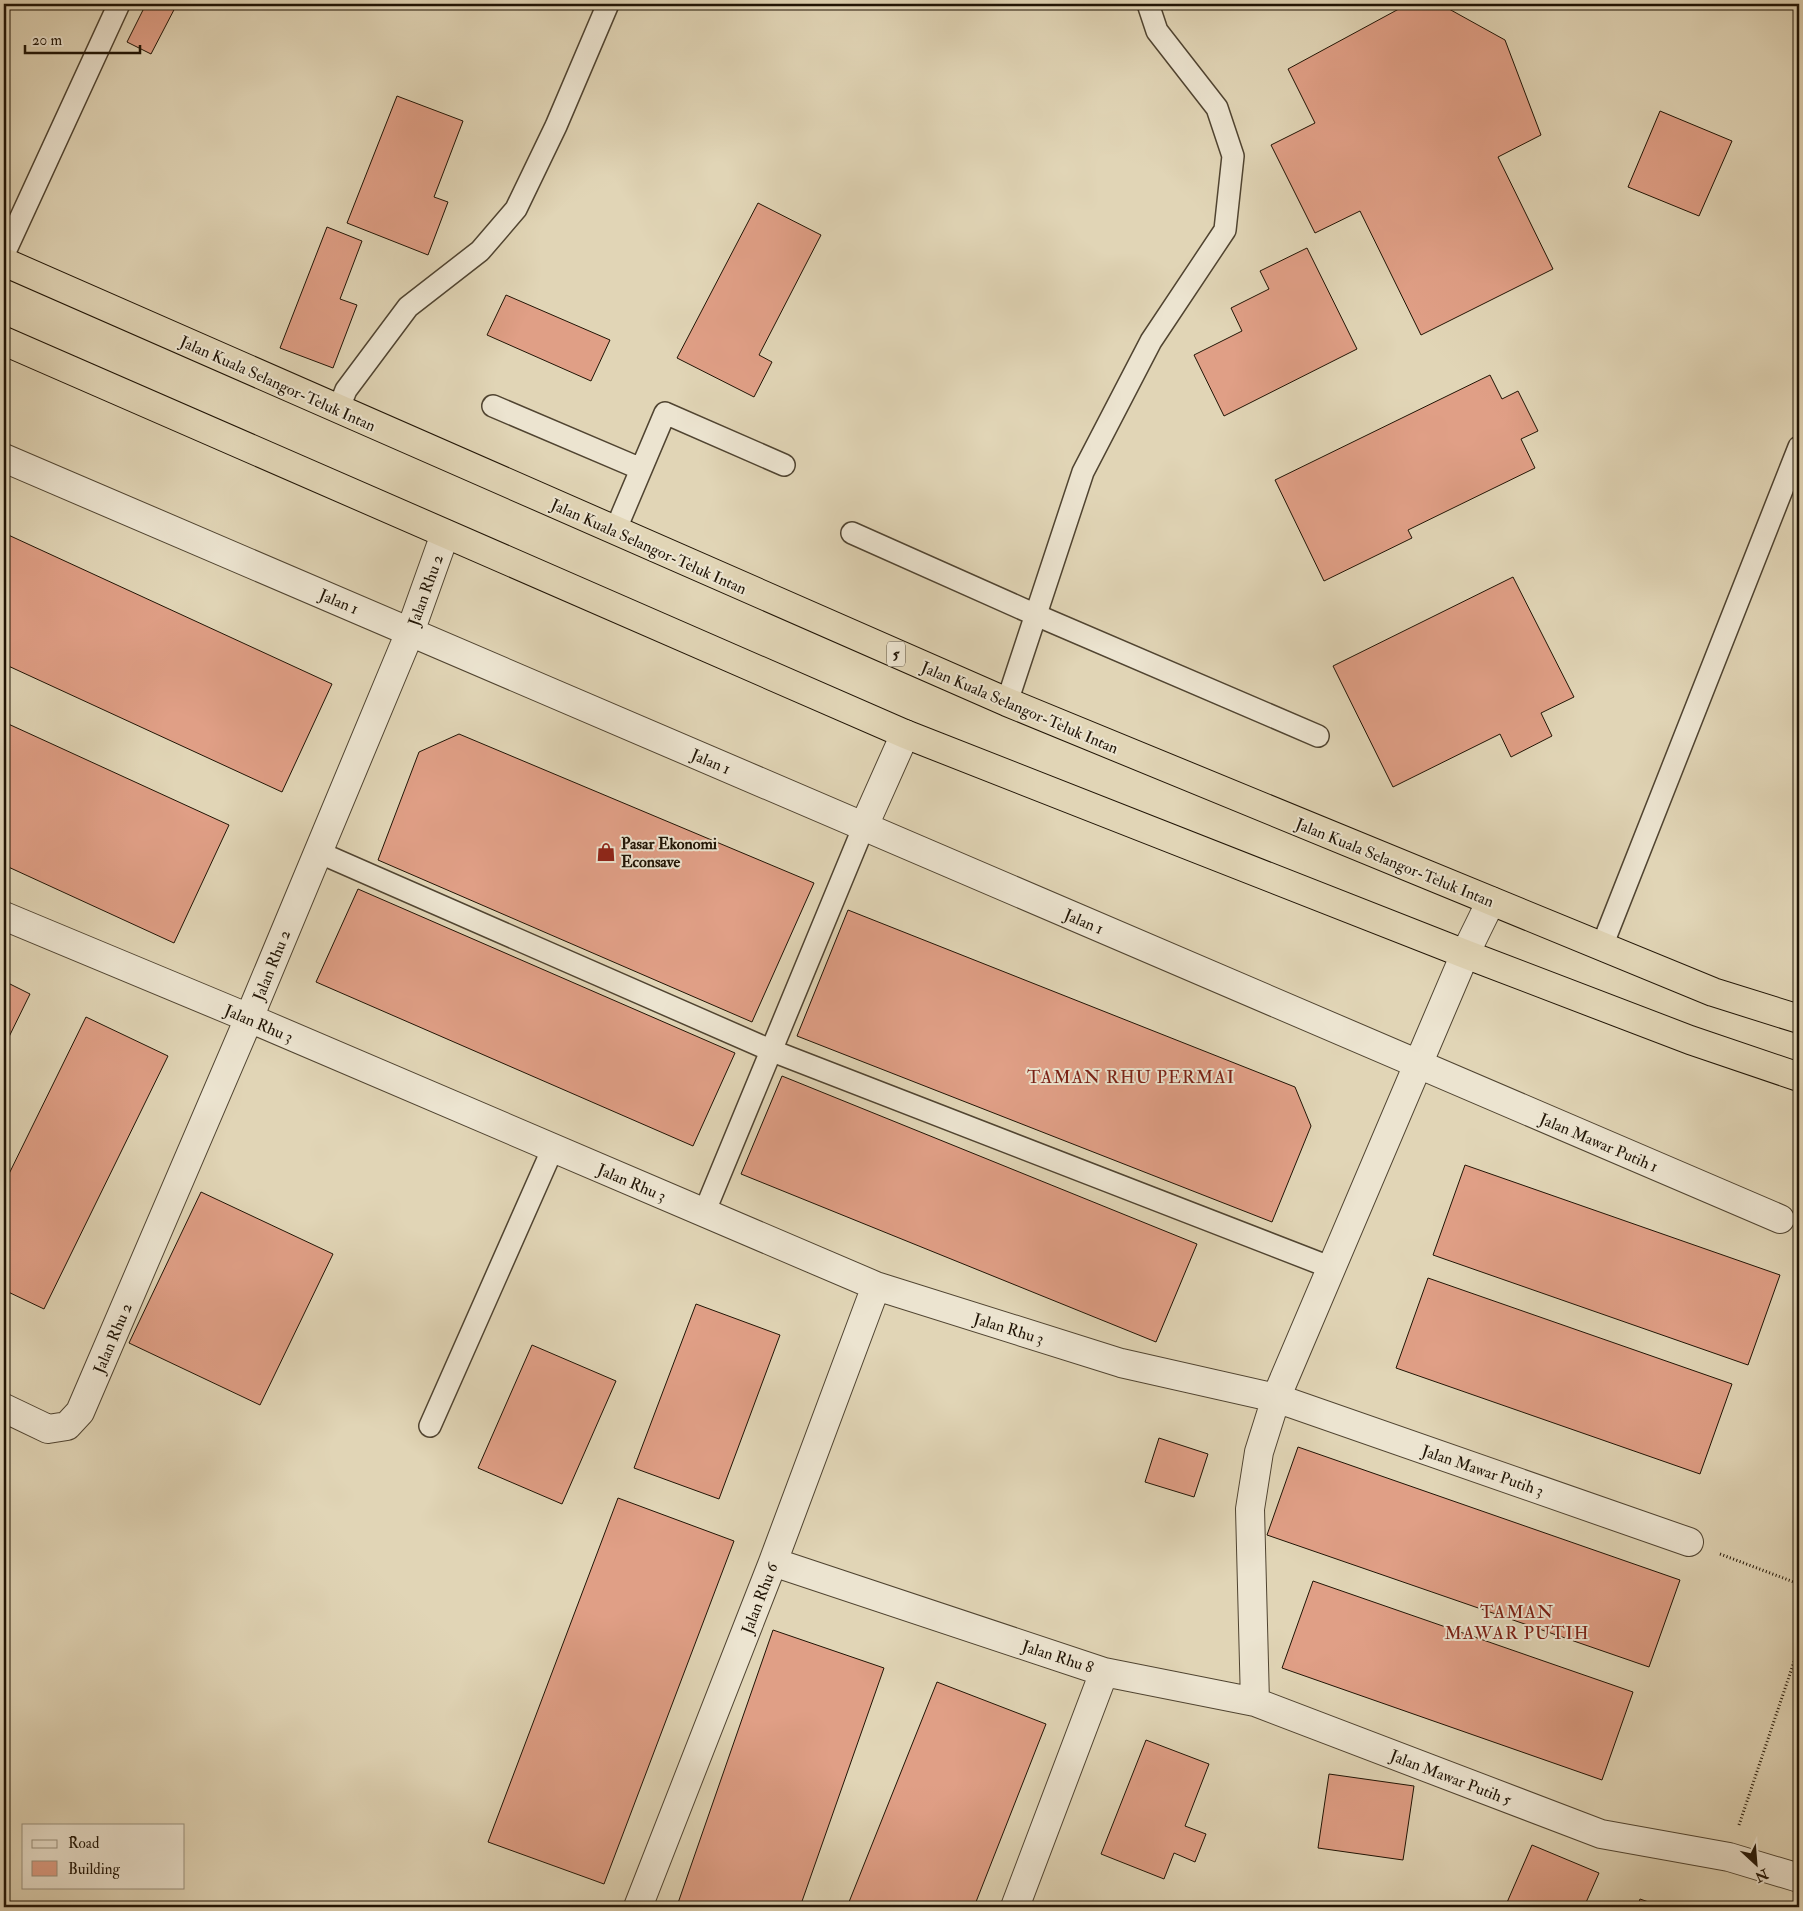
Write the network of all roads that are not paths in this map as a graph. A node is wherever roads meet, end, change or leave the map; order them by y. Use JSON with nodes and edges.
{"nodes":[{"id":1,"x":119,"y":4,"type":"edge"},
{"id":2,"x":608,"y":4,"type":"edge"},
{"id":3,"x":1148,"y":4,"type":"edge"},
{"id":4,"x":4,"y":254,"type":"edge"},
{"id":5,"x":4,"y":262,"type":"edge"},
{"id":6,"x":4,"y":341,"type":"edge"},
{"id":7,"x":493,"y":406,"type":"dead end"},
{"id":8,"x":338,"y":410,"type":"junction"},
{"id":9,"x":1799,"y":447,"type":"edge"},
{"id":10,"x":4,"y":458,"type":"edge"},
{"id":11,"x":784,"y":465,"type":"dead end"},
{"id":12,"x":641,"y":469,"type":"junction"},
{"id":13,"x":615,"y":531,"type":"junction"},
{"id":14,"x":852,"y":533,"type":"dead end"},
{"id":15,"x":445,"y":534,"type":"junction"},
{"id":16,"x":1036,"y":615,"type":"junction"},
{"id":17,"x":410,"y":632,"type":"junction"},
{"id":18,"x":1007,"y":702,"type":"junction"},
{"id":19,"x":905,"y":734,"type":"junction"},
{"id":20,"x":1318,"y":736,"type":"dead end"},
{"id":21,"x":864,"y":826,"type":"junction"},
{"id":22,"x":318,"y":852,"type":"junction"},
{"id":23,"x":1491,"y":901,"type":"junction"},
{"id":24,"x":4,"y":916,"type":"edge"},
{"id":25,"x":1602,"y":946,"type":"junction"},
{"id":26,"x":1465,"y":954,"type":"junction"},
{"id":27,"x":249,"y":1018,"type":"junction"},
{"id":28,"x":1799,"y":1019,"type":"edge"},
{"id":29,"x":770,"y":1050,"type":"junction"},
{"id":30,"x":1419,"y":1064,"type":"junction"},
{"id":31,"x":1799,"y":1077,"type":"edge"},
{"id":32,"x":553,"y":1148,"type":"junction"},
{"id":33,"x":704,"y":1213,"type":"junction"},
{"id":34,"x":1780,"y":1219,"type":"dead end"},
{"id":35,"x":1332,"y":1268,"type":"junction"},
{"id":36,"x":876,"y":1286,"type":"junction"},
{"id":37,"x":1276,"y":1398,"type":"junction"},
{"id":38,"x":4,"y":1408,"type":"edge"},
{"id":39,"x":430,"y":1426,"type":"dead end"},
{"id":40,"x":1689,"y":1542,"type":"road end"},
{"id":41,"x":773,"y":1562,"type":"junction"},
{"id":42,"x":1104,"y":1672,"type":"junction"},
{"id":43,"x":1255,"y":1702,"type":"junction"},
{"id":44,"x":1799,"y":1878,"type":"edge"},
{"id":45,"x":638,"y":1907,"type":"edge"},
{"id":46,"x":1015,"y":1907,"type":"edge"}],
"edges":[{"from":1,"to":4,"type":"lane"},
{"from":2,"to":8,"type":"lane"},
{"from":3,"to":16,"type":"lane"},
{"from":5,"to":8,"type":"highway","name":"Jalan Kuala Selangor-Teluk Intan","number":"5"},
{"from":6,"to":15,"type":"highway"},
{"from":7,"to":12,"type":"lane"},
{"from":8,"to":13,"type":"highway","name":"Jalan Kuala Selangor-Teluk Intan","number":"5"},
{"from":9,"to":25,"type":"lane"},
{"from":10,"to":17,"type":"street","name":"Jalan 1"},
{"from":11,"to":12,"type":"lane"},
{"from":12,"to":13,"type":"lane"},
{"from":13,"to":18,"type":"highway","name":"Jalan Kuala Selangor-Teluk Intan","number":"5"},
{"from":14,"to":16,"type":"lane"},
{"from":15,"to":17,"type":"street","name":"Jalan Rhu 2"},
{"from":15,"to":19,"type":"highway"},
{"from":16,"to":18,"type":"lane"},
{"from":16,"to":20,"type":"lane"},
{"from":17,"to":21,"type":"street","name":"Jalan 1"},
{"from":17,"to":22,"type":"street","name":"Jalan Rhu 2"},
{"from":18,"to":23,"type":"highway","name":"Jalan Kuala Selangor-Teluk Intan","number":"5"},
{"from":19,"to":21,"type":"street"},
{"from":19,"to":26,"type":"highway"},
{"from":21,"to":29,"type":"lane"},
{"from":21,"to":30,"type":"street","name":"Jalan 1"},
{"from":22,"to":27,"type":"street","name":"Jalan Rhu 2"},
{"from":22,"to":29,"type":"lane"},
{"from":23,"to":25,"type":"highway","name":"Jalan Kuala Selangor-Teluk Intan","number":"5"},
{"from":23,"to":26,"type":"street"},
{"from":24,"to":27,"type":"street","name":"Jalan Rhu 3"},
{"from":25,"to":28,"type":"highway","name":"Jalan Kuala Selangor-Teluk Intan","number":"5"},
{"from":26,"to":30,"type":"street"},
{"from":26,"to":31,"type":"highway"},
{"from":27,"to":32,"type":"street","name":"Jalan Rhu 3"},
{"from":27,"to":38,"type":"street","name":"Jalan Rhu 2"},
{"from":29,"to":33,"type":"lane"},
{"from":29,"to":35,"type":"lane"},
{"from":30,"to":34,"type":"street","name":"Jalan Mawar Putih 1"},
{"from":30,"to":35,"type":"street"},
{"from":32,"to":33,"type":"street","name":"Jalan Rhu 3"},
{"from":32,"to":39,"type":"lane"},
{"from":33,"to":36,"type":"street","name":"Jalan Rhu 3"},
{"from":35,"to":37,"type":"street"},
{"from":36,"to":37,"type":"street","name":"Jalan Rhu 3"},
{"from":36,"to":41,"type":"street","name":"Jalan Rhu 6"},
{"from":37,"to":40,"type":"street","name":"Jalan Mawar Putih 3"},
{"from":37,"to":43,"type":"street"},
{"from":41,"to":42,"type":"street","name":"Jalan Rhu 8"},
{"from":41,"to":45,"type":"street","name":"Jalan Rhu 6"},
{"from":42,"to":43,"type":"street","name":"Jalan Mawar Putih 5"},
{"from":42,"to":46,"type":"street","name":"Jalan Rhu 8"},
{"from":43,"to":44,"type":"street","name":"Jalan Mawar Putih 5"}]}
